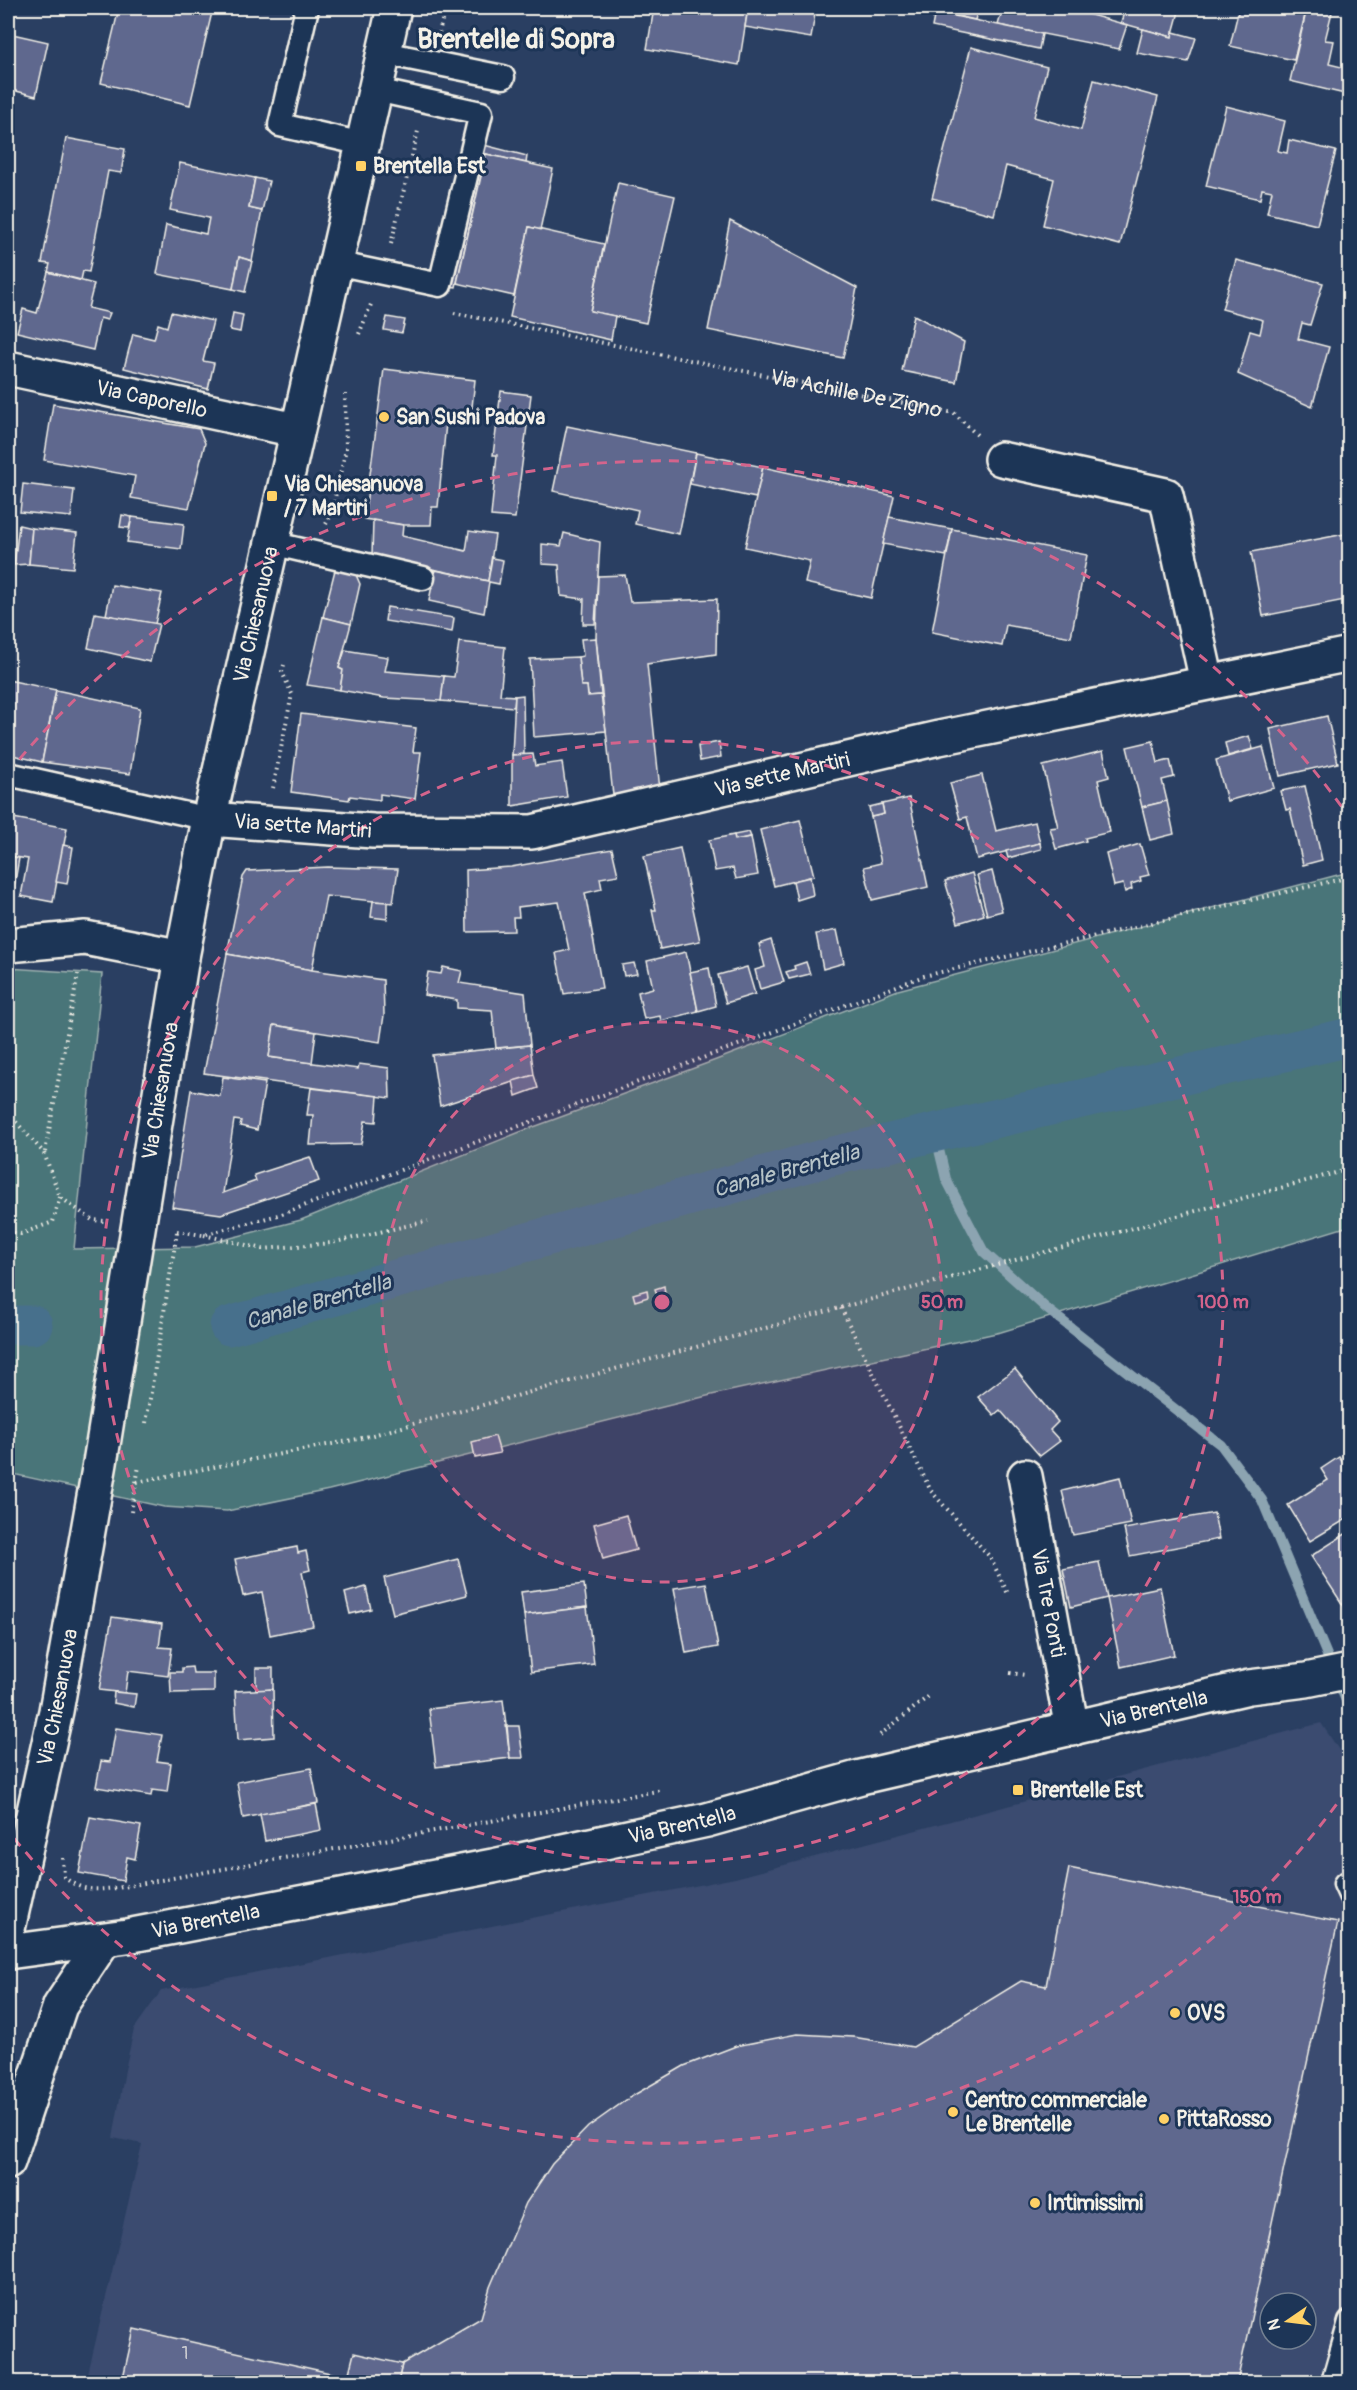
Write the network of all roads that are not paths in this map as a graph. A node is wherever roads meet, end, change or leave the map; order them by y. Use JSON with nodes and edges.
{"nodes":[{"id":1,"x":307,"y":8,"type":"edge"},
{"id":2,"x":394,"y":8,"type":"edge"},
{"id":3,"x":384,"y":52,"type":"junction"},
{"id":4,"x":503,"y":77,"type":"dead end"},
{"id":5,"x":375,"y":90,"type":"junction"},
{"id":6,"x":363,"y":144,"type":"junction"},
{"id":7,"x":335,"y":263,"type":"junction"},
{"id":8,"x":8,"y":368,"type":"edge"},
{"id":9,"x":296,"y":430,"type":"junction"},
{"id":10,"x":1001,"y":459,"type":"road end"},
{"id":11,"x":271,"y":543,"type":"junction"},
{"id":12,"x":423,"y":578,"type":"dead end"},
{"id":13,"x":1350,"y":654,"type":"edge"},
{"id":14,"x":1207,"y":682,"type":"junction"},
{"id":15,"x":8,"y":774,"type":"edge"},
{"id":16,"x":209,"y":819,"type":"junction"},
{"id":17,"x":8,"y":945,"type":"edge"},
{"id":18,"x":182,"y":957,"type":"junction"},
{"id":19,"x":1025,"y":1476,"type":"dead end"},
{"id":20,"x":1350,"y":1671,"type":"edge"},
{"id":21,"x":1072,"y":1729,"type":"junction"},
{"id":22,"x":8,"y":1929,"type":"edge"},
{"id":23,"x":104,"y":1940,"type":"junction"},
{"id":24,"x":8,"y":1952,"type":"edge"},
{"id":25,"x":8,"y":2162,"type":"edge"},
{"id":26,"x":1350,"y":2322,"type":"edge"},
{"id":27,"x":1334,"y":2382,"type":"edge"}],
"edges":[{"from":1,"to":6,"type":"lane"},
{"from":2,"to":3,"type":"main road","name":"Via Chiesanuova"},
{"from":3,"to":4,"type":"lane"},
{"from":3,"to":5,"type":"main road","name":"Via Chiesanuova"},
{"from":5,"to":6,"type":"main road","name":"Via Chiesanuova"},
{"from":5,"to":7,"type":"lane"},
{"from":6,"to":7,"type":"main road","name":"Via Chiesanuova"},
{"from":7,"to":9,"type":"main road","name":"Via Chiesanuova"},
{"from":8,"to":9,"type":"main road","name":"Via Caporello"},
{"from":9,"to":11,"type":"main road","name":"Via Chiesanuova"},
{"from":10,"to":14,"type":"main road"},
{"from":11,"to":12,"type":"lane"},
{"from":11,"to":16,"type":"main road","name":"Via Chiesanuova"},
{"from":13,"to":14,"type":"main road","name":"Via sette Martiri"},
{"from":14,"to":16,"type":"main road","name":"Via sette Martiri"},
{"from":15,"to":16,"type":"lane"},
{"from":16,"to":18,"type":"main road","name":"Via Chiesanuova"},
{"from":17,"to":18,"type":"main road"},
{"from":18,"to":22,"type":"main road","name":"Via Chiesanuova"},
{"from":19,"to":21,"type":"main road","name":"Via Tre Ponti"},
{"from":20,"to":21,"type":"main road","name":"Via Brentella"},
{"from":21,"to":23,"type":"main road","name":"Via Brentella"},
{"from":23,"to":24,"type":"main road","name":"Via Brentella"},
{"from":23,"to":25,"type":"main road"},
{"from":26,"to":27,"type":"lane"}]}
